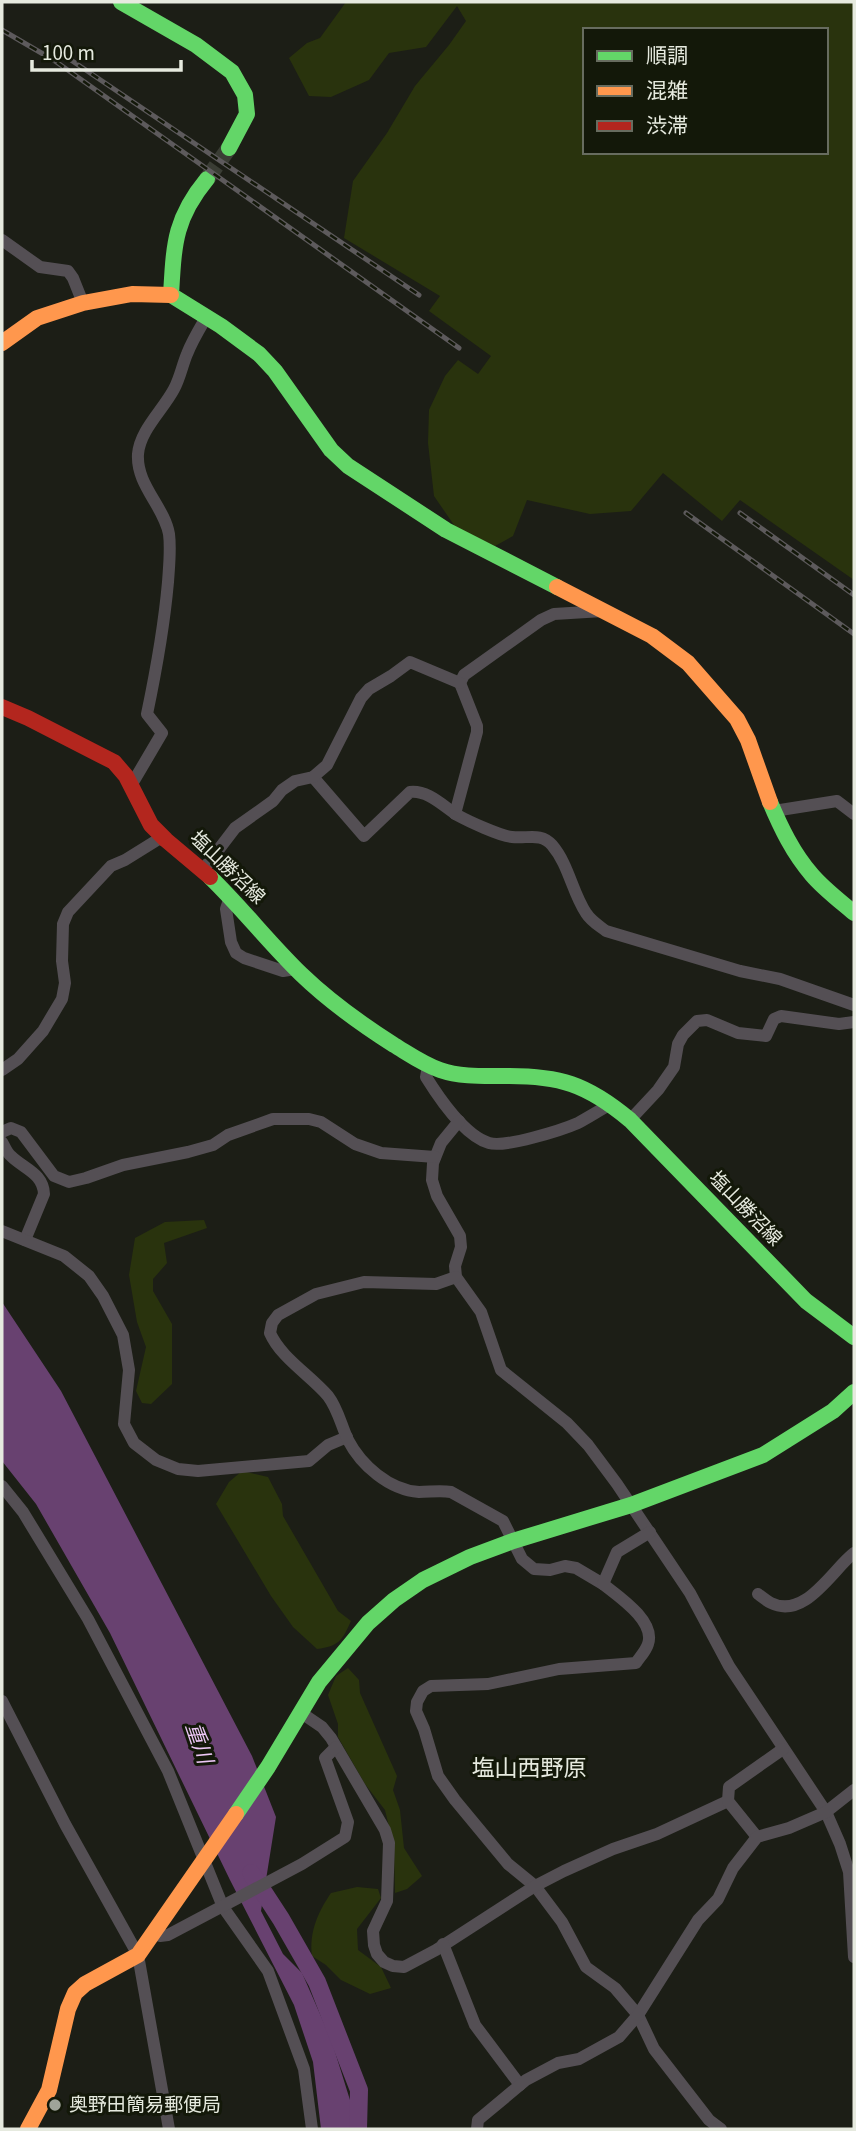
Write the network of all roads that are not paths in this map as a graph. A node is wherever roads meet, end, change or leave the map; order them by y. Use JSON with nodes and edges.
{"nodes":[{"id":1,"x":121,"y":2,"type":"edge"},
{"id":2,"x":229,"y":148,"type":"tunnel mouth"},
{"id":3,"x":207,"y":179,"type":"tunnel mouth"},
{"id":4,"x":2,"y":240,"type":"edge"},
{"id":5,"x":171,"y":295,"type":"junction"},
{"id":6,"x":83,"y":303,"type":"junction"},
{"id":7,"x":207,"y":316,"type":"junction"},
{"id":8,"x":2,"y":343,"type":"edge"},
{"id":9,"x":603,"y":611,"type":"junction"},
{"id":10,"x":460,"y":683,"type":"junction"},
{"id":11,"x":2,"y":707,"type":"edge"},
{"id":12,"x":313,"y":777,"type":"junction"},
{"id":13,"x":132,"y":784,"type":"junction"},
{"id":14,"x":774,"y":811,"type":"junction"},
{"id":15,"x":455,"y":814,"type":"junction"},
{"id":16,"x":854,"y":814,"type":"edge"},
{"id":17,"x":162,"y":837,"type":"junction"},
{"id":18,"x":203,"y":870,"type":"junction"},
{"id":19,"x":230,"y":897,"type":"junction"},
{"id":20,"x":854,"y":913,"type":"edge"},
{"id":21,"x":295,"y":968,"type":"junction"},
{"id":22,"x":854,"y":1004,"type":"edge"},
{"id":23,"x":854,"y":1022,"type":"edge"},
{"id":24,"x":428,"y":1066,"type":"junction"},
{"id":25,"x":2,"y":1070,"type":"edge"},
{"id":26,"x":611,"y":1104,"type":"junction"},
{"id":27,"x":630,"y":1120,"type":"junction"},
{"id":28,"x":459,"y":1121,"type":"junction"},
{"id":29,"x":2,"y":1132,"type":"edge"},
{"id":30,"x":2,"y":1142,"type":"edge"},
{"id":31,"x":435,"y":1157,"type":"junction"},
{"id":32,"x":2,"y":1231,"type":"edge"},
{"id":33,"x":25,"y":1240,"type":"junction"},
{"id":34,"x":456,"y":1277,"type":"junction"},
{"id":35,"x":854,"y":1337,"type":"edge"},
{"id":36,"x":854,"y":1392,"type":"edge"},
{"id":37,"x":347,"y":1437,"type":"junction"},
{"id":38,"x":2,"y":1486,"type":"edge"},
{"id":39,"x":631,"y":1505,"type":"junction"},
{"id":40,"x":650,"y":1532,"type":"junction"},
{"id":41,"x":513,"y":1541,"type":"junction"},
{"id":42,"x":854,"y":1553,"type":"edge"},
{"id":43,"x":603,"y":1584,"type":"junction"},
{"id":44,"x":758,"y":1594,"type":"dead end"},
{"id":45,"x":2,"y":1702,"type":"edge"},
{"id":46,"x":300,"y":1712,"type":"junction"},
{"id":47,"x":337,"y":1747,"type":"junction"},
{"id":48,"x":783,"y":1749,"type":"junction"},
{"id":49,"x":854,"y":1790,"type":"edge"},
{"id":50,"x":728,"y":1801,"type":"junction"},
{"id":51,"x":826,"y":1812,"type":"junction"},
{"id":52,"x":757,"y":1837,"type":"junction"},
{"id":53,"x":204,"y":1859,"type":"junction"},
{"id":54,"x":535,"y":1886,"type":"junction"},
{"id":55,"x":225,"y":1906,"type":"junction"},
{"id":56,"x":153,"y":1933,"type":"junction"},
{"id":57,"x":443,"y":1944,"type":"junction"},
{"id":58,"x":138,"y":1955,"type":"junction"},
{"id":59,"x":854,"y":1957,"type":"edge"},
{"id":60,"x":638,"y":2015,"type":"junction"},
{"id":61,"x":520,"y":2085,"type":"junction"},
{"id":62,"x":28,"y":2129,"type":"edge"},
{"id":63,"x":169,"y":2129,"type":"edge"},
{"id":64,"x":312,"y":2129,"type":"edge"},
{"id":65,"x":477,"y":2129,"type":"edge"},
{"id":66,"x":721,"y":2129,"type":"edge"}],
"edges":[{"from":1,"to":2,"type":"street"},
{"from":3,"to":5,"type":"street"},
{"from":4,"to":6,"type":"street"},
{"from":5,"to":6,"type":"street"},
{"from":5,"to":7,"type":"street"},
{"from":6,"to":8,"type":"street"},
{"from":7,"to":9,"type":"street"},
{"from":7,"to":13,"type":"street"},
{"from":9,"to":10,"type":"street"},
{"from":9,"to":14,"type":"street"},
{"from":10,"to":12,"type":"street"},
{"from":10,"to":15,"type":"street"},
{"from":11,"to":13,"type":"street","name":"塩山勝沼線"},
{"from":12,"to":15,"type":"street"},
{"from":12,"to":18,"type":"street"},
{"from":13,"to":17,"type":"street","name":"塩山勝沼線"},
{"from":14,"to":16,"type":"street"},
{"from":14,"to":20,"type":"street"},
{"from":15,"to":22,"type":"street"},
{"from":17,"to":18,"type":"street","name":"塩山勝沼線"},
{"from":17,"to":25,"type":"street"},
{"from":18,"to":19,"type":"street","name":"塩山勝沼線"},
{"from":19,"to":21,"type":"street","name":"塩山勝沼線"},
{"from":19,"to":21,"type":"street"},
{"from":21,"to":24,"type":"street","name":"塩山勝沼線"},
{"from":23,"to":27,"type":"street"},
{"from":24,"to":26,"type":"street","name":"塩山勝沼線"},
{"from":24,"to":28,"type":"street"},
{"from":26,"to":27,"type":"street","name":"塩山勝沼線"},
{"from":26,"to":28,"type":"street"},
{"from":27,"to":35,"type":"street","name":"塩山勝沼線"},
{"from":28,"to":31,"type":"street"},
{"from":29,"to":31,"type":"street"},
{"from":30,"to":33,"type":"street"},
{"from":31,"to":34,"type":"street"},
{"from":32,"to":33,"type":"street"},
{"from":33,"to":37,"type":"street"},
{"from":34,"to":37,"type":"street"},
{"from":34,"to":39,"type":"street"},
{"from":36,"to":39,"type":"street"},
{"from":37,"to":41,"type":"street"},
{"from":38,"to":53,"type":"street"},
{"from":39,"to":40,"type":"street"},
{"from":39,"to":41,"type":"street"},
{"from":40,"to":43,"type":"street"},
{"from":40,"to":48,"type":"street"},
{"from":41,"to":43,"type":"street"},
{"from":41,"to":46,"type":"street"},
{"from":42,"to":44,"type":"street"},
{"from":43,"to":54,"type":"street"},
{"from":45,"to":58,"type":"street"},
{"from":46,"to":47,"type":"street"},
{"from":46,"to":53,"type":"street"},
{"from":47,"to":55,"type":"street"},
{"from":47,"to":57,"type":"street"},
{"from":48,"to":50,"type":"street"},
{"from":48,"to":51,"type":"street"},
{"from":49,"to":51,"type":"street"},
{"from":50,"to":52,"type":"street"},
{"from":50,"to":54,"type":"street"},
{"from":51,"to":52,"type":"street"},
{"from":51,"to":59,"type":"street"},
{"from":52,"to":60,"type":"street"},
{"from":53,"to":55,"type":"street"},
{"from":53,"to":56,"type":"street"},
{"from":54,"to":57,"type":"street"},
{"from":54,"to":60,"type":"street"},
{"from":55,"to":56,"type":"street"},
{"from":55,"to":64,"type":"street"},
{"from":56,"to":58,"type":"street"},
{"from":57,"to":61,"type":"street"},
{"from":58,"to":62,"type":"street"},
{"from":58,"to":63,"type":"street"},
{"from":60,"to":61,"type":"street"},
{"from":60,"to":66,"type":"street"},
{"from":61,"to":65,"type":"street"}]}
